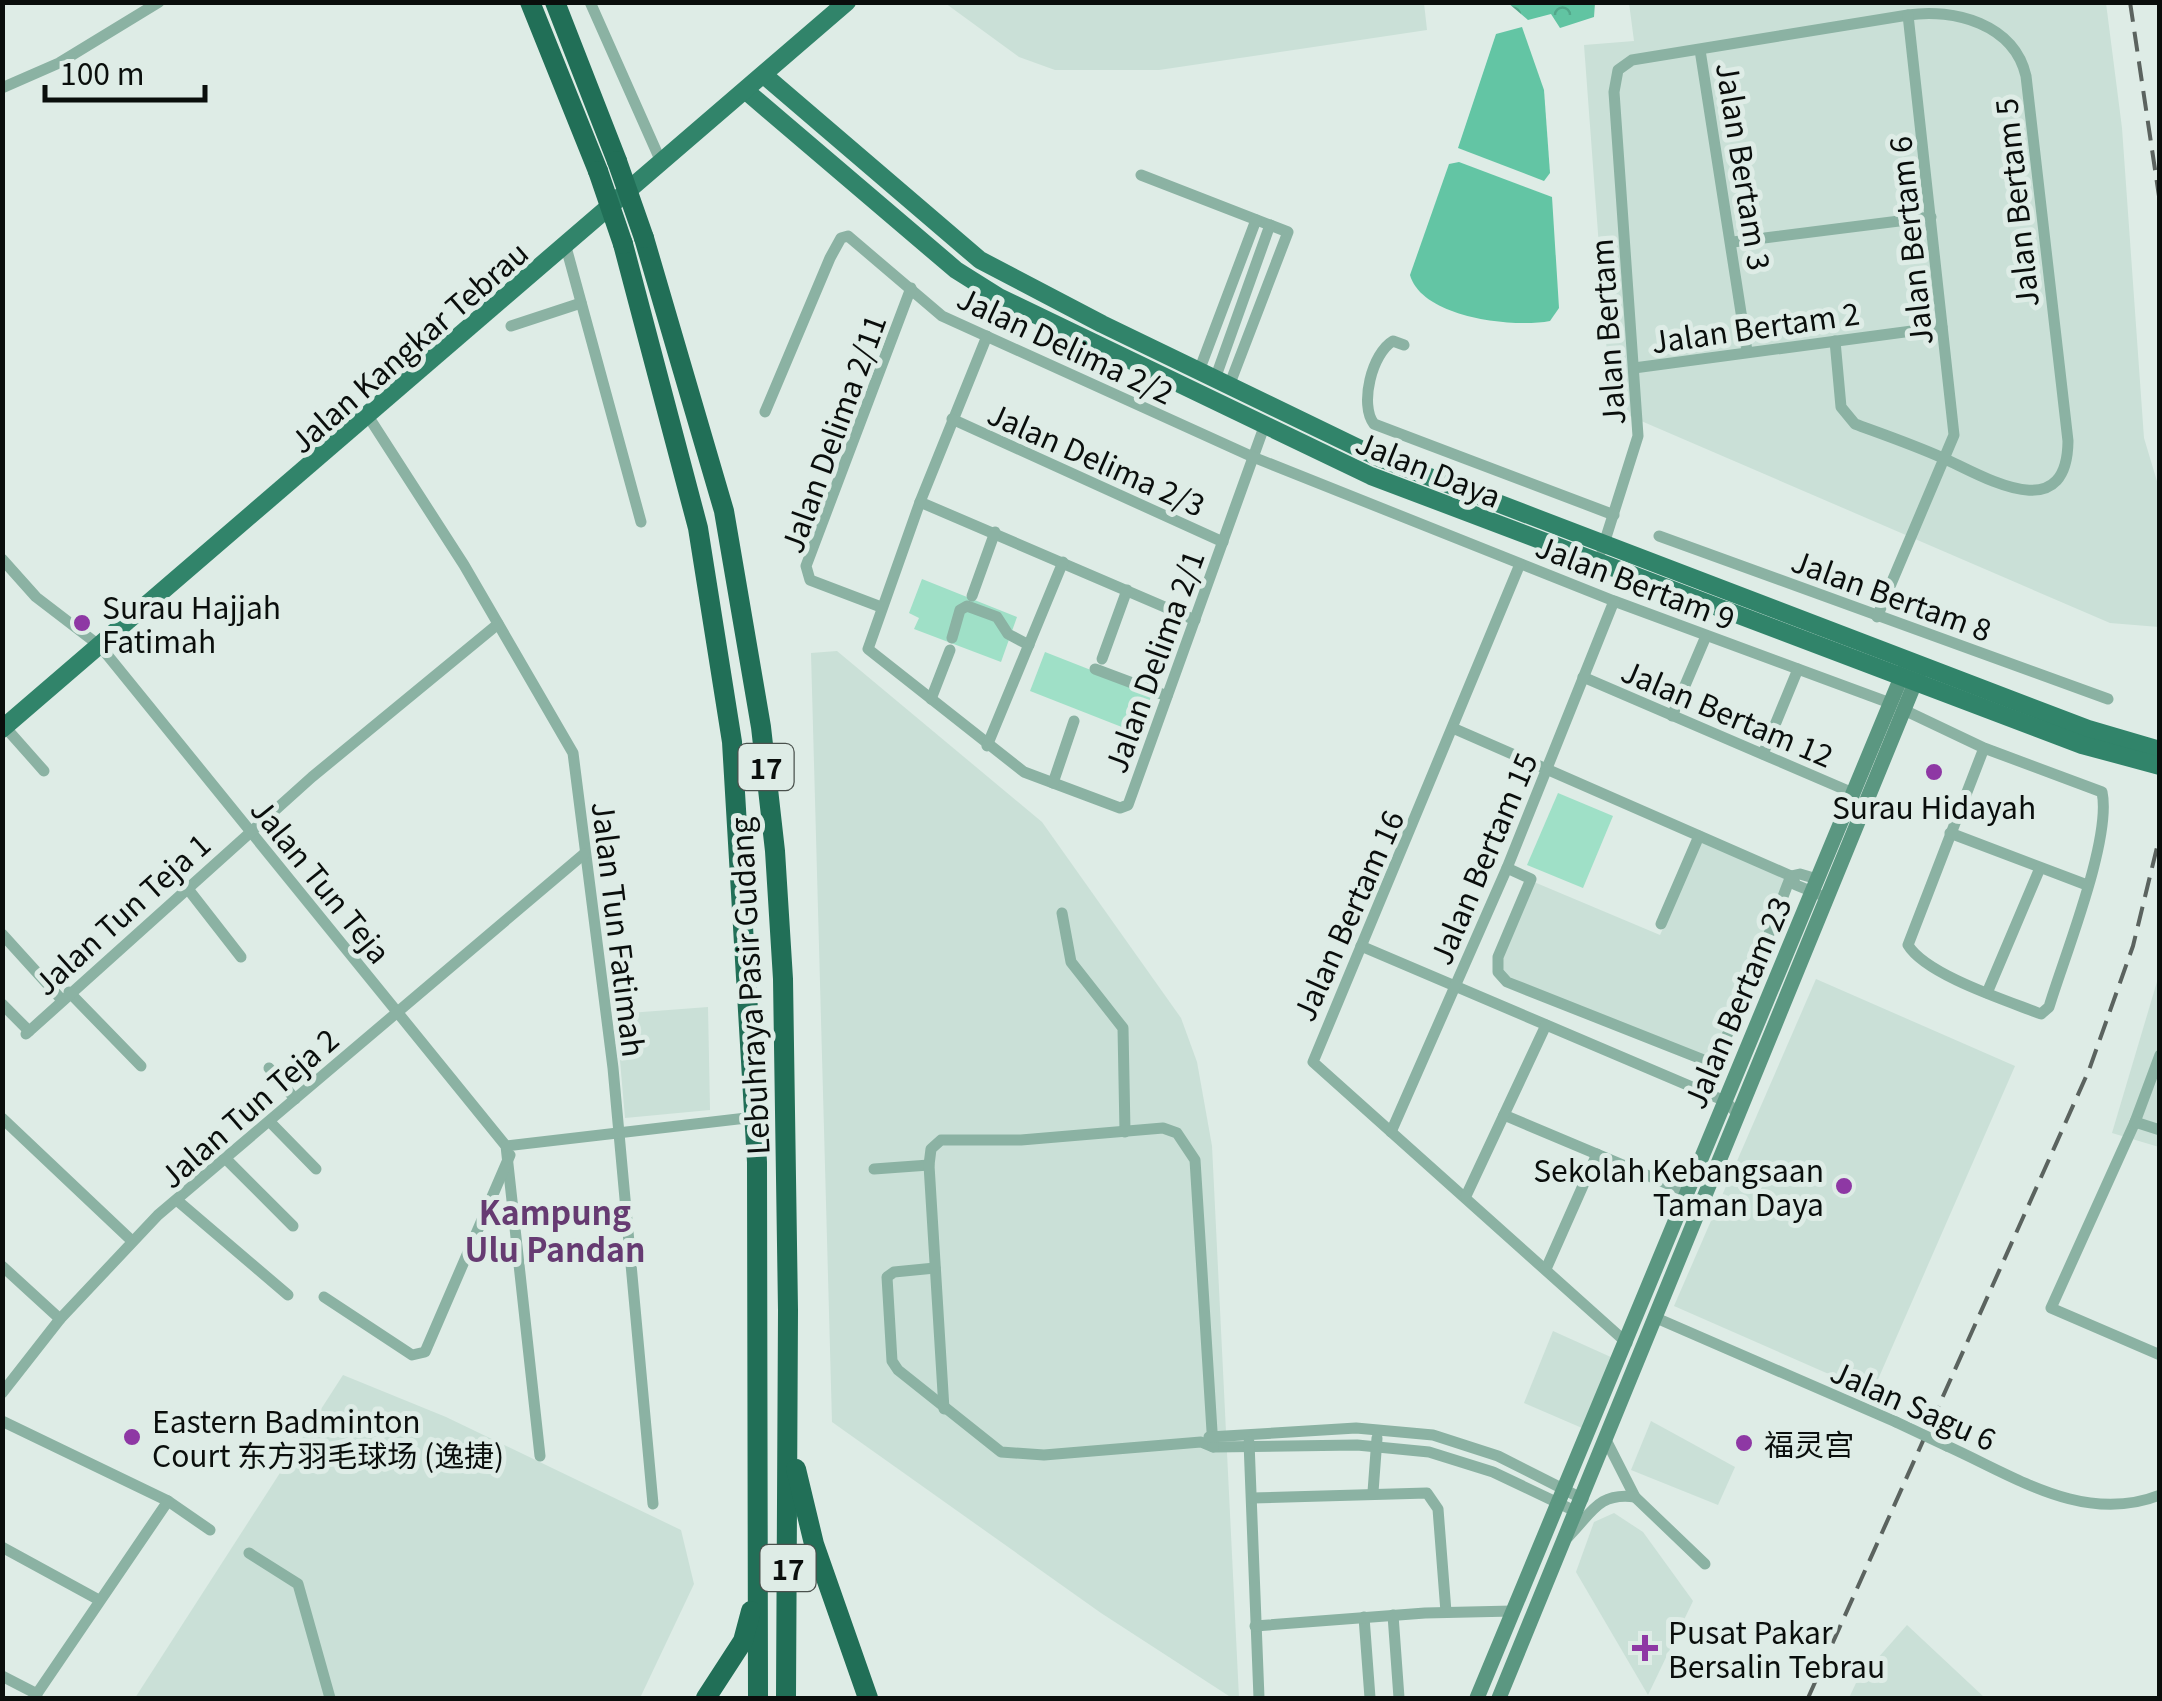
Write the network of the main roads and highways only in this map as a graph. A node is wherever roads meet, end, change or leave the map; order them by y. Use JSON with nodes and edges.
{"nodes":[{"id":1,"x":530,"y":2,"type":"edge"},
{"id":2,"x":554,"y":2,"type":"edge"},
{"id":3,"x":847,"y":2,"type":"edge"},
{"id":4,"x":793,"y":50,"type":"junction"},
{"id":5,"x":764,"y":75,"type":"junction"},
{"id":6,"x":746,"y":91,"type":"junction"},
{"id":7,"x":789,"y":99,"type":"junction"},
{"id":8,"x":772,"y":114,"type":"junction"},
{"id":9,"x":709,"y":124,"type":"junction"},
{"id":10,"x":608,"y":166,"type":"junction"},
{"id":11,"x":940,"y":228,"type":"junction"},
{"id":12,"x":914,"y":234,"type":"junction"},
{"id":13,"x":634,"y":241,"type":"junction"},
{"id":14,"x":1600,"y":555,"type":"junction"},
{"id":15,"x":4,"y":728,"type":"edge"},
{"id":16,"x":2129,"y":750,"type":"junction"},
{"id":17,"x":2160,"y":750,"type":"edge"},
{"id":18,"x":2160,"y":766,"type":"edge"},
{"id":19,"x":790,"y":1437,"type":"junction"},
{"id":20,"x":758,"y":1585,"type":"junction"},
{"id":21,"x":706,"y":1698,"type":"edge"},
{"id":22,"x":758,"y":1698,"type":"edge"},
{"id":23,"x":786,"y":1698,"type":"edge"},
{"id":24,"x":868,"y":1698,"type":"edge"}],
"edges":[{"from":1,"to":10,"type":"highway","name":"Lebuhraya Pasir Gudang","number":"17"},
{"from":2,"to":10,"type":"highway","name":"Lebuhraya Pasir Gudang","number":"17"},
{"from":3,"to":4,"type":"main road","name":"Jalan Kangkar Tebrau"},
{"from":4,"to":5,"type":"main road","name":"Jalan Kangkar Tebrau"},
{"from":4,"to":7,"type":"main road"},
{"from":5,"to":6,"type":"main road","name":"Jalan Kangkar Tebrau"},
{"from":5,"to":7,"type":"main road","name":"Jalan Daya"},
{"from":6,"to":8,"type":"main road","name":"Jalan Daya"},
{"from":6,"to":9,"type":"main road","name":"Jalan Kangkar Tebrau"},
{"from":7,"to":11,"type":"main road","name":"Jalan Daya"},
{"from":8,"to":9,"type":"main road"},
{"from":8,"to":12,"type":"main road","name":"Jalan Daya"},
{"from":9,"to":15,"type":"main road","name":"Jalan Kangkar Tebrau"},
{"from":10,"to":13,"type":"highway","name":"Lebuhraya Pasir Gudang","number":"17","bridge":true},
{"from":11,"to":12,"type":"main road"},
{"from":11,"to":14,"type":"main road","name":"Jalan Daya"},
{"from":12,"to":14,"type":"main road","name":"Jalan Daya"},
{"from":13,"to":19,"type":"highway","name":"Lebuhraya Pasir Gudang","number":"17"},
{"from":13,"to":20,"type":"highway","name":"Lebuhraya Pasir Gudang","number":"17"},
{"from":14,"to":16,"type":"main road","name":"Jalan Daya"},
{"from":16,"to":17,"type":"main road","name":"Jalan Daya"},
{"from":16,"to":18,"type":"main road","name":"Jalan Daya"},
{"from":19,"to":23,"type":"highway","name":"Lebuhraya Pasir Gudang","number":"17"},
{"from":19,"to":24,"type":"highway"},
{"from":20,"to":21,"type":"highway"},
{"from":20,"to":22,"type":"highway","name":"Lebuhraya Pasir Gudang","number":"17"}]}
